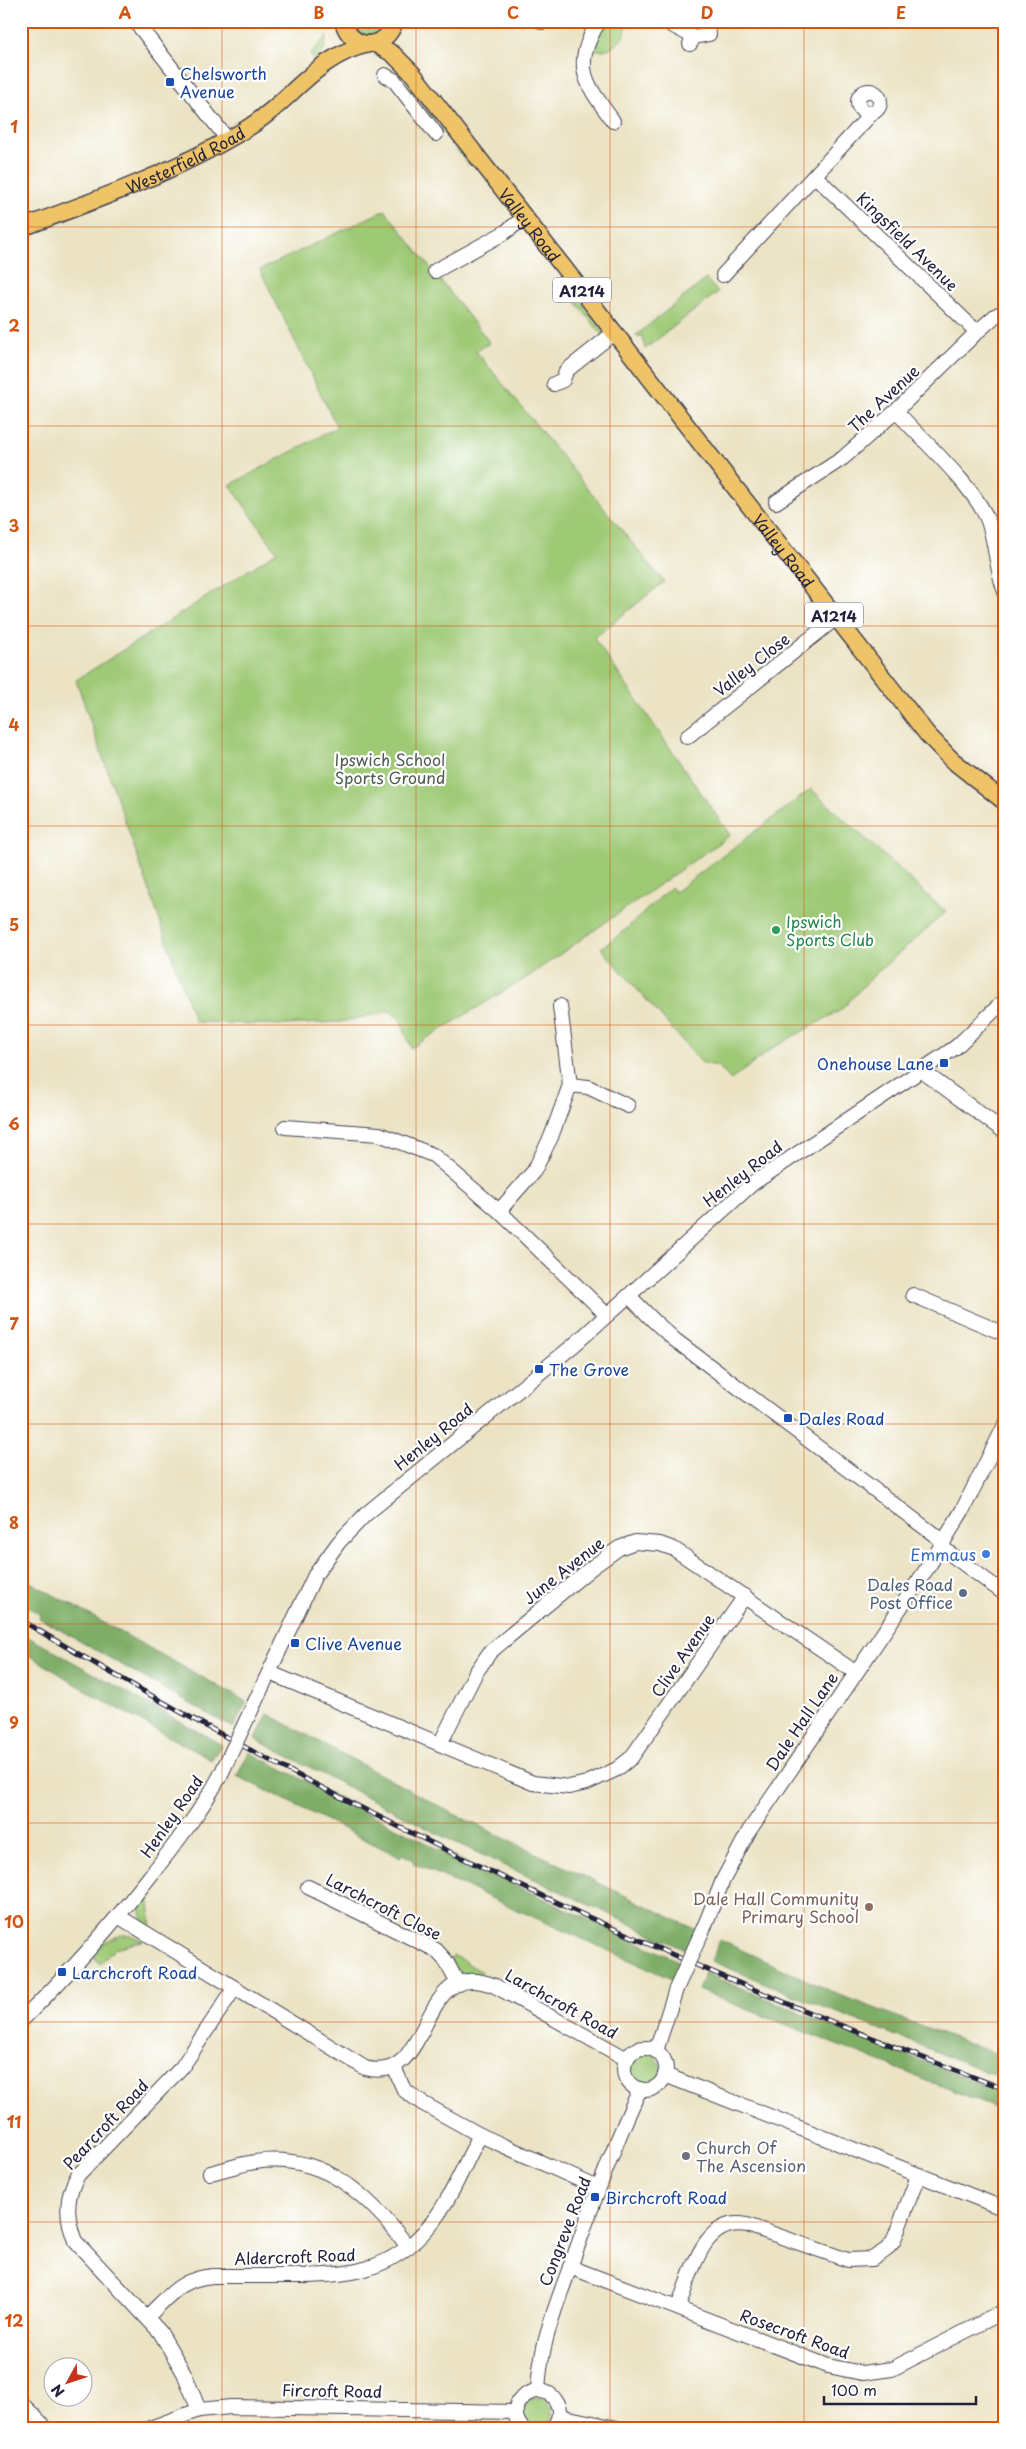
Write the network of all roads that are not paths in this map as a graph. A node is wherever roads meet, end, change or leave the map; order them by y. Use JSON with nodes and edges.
{"nodes":[{"id":1,"x":135,"y":21,"type":"edge"},
{"id":2,"x":343,"y":21,"type":"edge"},
{"id":3,"x":395,"y":21,"type":"edge"},
{"id":4,"x":599,"y":21,"type":"edge"},
{"id":5,"x":664,"y":21,"type":"edge"},
{"id":6,"x":709,"y":34,"type":"dead end"},
{"id":7,"x":371,"y":44,"type":"junction"},
{"id":8,"x":329,"y":60,"type":"junction"},
{"id":9,"x":410,"y":70,"type":"junction"},
{"id":10,"x":385,"y":75,"type":"dead end"},
{"id":11,"x":398,"y":85,"type":"junction"},
{"id":12,"x":872,"y":113,"type":"dead end"},
{"id":13,"x":446,"y":117,"type":"junction"},
{"id":14,"x":614,"y":122,"type":"dead end"},
{"id":15,"x":228,"y":140,"type":"junction"},
{"id":16,"x":815,"y":176,"type":"junction"},
{"id":17,"x":524,"y":218,"type":"junction"},
{"id":18,"x":21,"y":228,"type":"edge"},
{"id":19,"x":435,"y":271,"type":"dead end"},
{"id":20,"x":722,"y":274,"type":"dead end"},
{"id":21,"x":1005,"y":311,"type":"edge"},
{"id":22,"x":615,"y":332,"type":"junction"},
{"id":23,"x":977,"y":332,"type":"junction"},
{"id":24,"x":562,"y":385,"type":"dead end"},
{"id":25,"x":896,"y":412,"type":"junction"},
{"id":26,"x":776,"y":502,"type":"dead end"},
{"id":27,"x":1005,"y":592,"type":"edge"},
{"id":28,"x":836,"y":618,"type":"junction"},
{"id":29,"x":687,"y":737,"type":"dead end"},
{"id":30,"x":1005,"y":802,"type":"edge"},
{"id":31,"x":1005,"y":1000,"type":"edge"},
{"id":32,"x":560,"y":1006,"type":"dead end"},
{"id":33,"x":922,"y":1072,"type":"junction"},
{"id":34,"x":570,"y":1085,"type":"junction"},
{"id":35,"x":628,"y":1106,"type":"dead end"},
{"id":36,"x":285,"y":1127,"type":"dead end"},
{"id":37,"x":1005,"y":1132,"type":"edge"},
{"id":38,"x":499,"y":1211,"type":"junction"},
{"id":39,"x":913,"y":1295,"type":"dead end"},
{"id":40,"x":629,"y":1296,"type":"junction"},
{"id":41,"x":608,"y":1316,"type":"junction"},
{"id":42,"x":1005,"y":1334,"type":"edge"},
{"id":43,"x":1005,"y":1425,"type":"edge"},
{"id":44,"x":942,"y":1544,"type":"junction"},
{"id":45,"x":1005,"y":1594,"type":"edge"},
{"id":46,"x":745,"y":1596,"type":"junction"},
{"id":47,"x":855,"y":1672,"type":"junction"},
{"id":48,"x":270,"y":1673,"type":"junction"},
{"id":49,"x":440,"y":1744,"type":"junction"},
{"id":50,"x":308,"y":1887,"type":"dead end"},
{"id":51,"x":118,"y":1916,"type":"junction"},
{"id":52,"x":458,"y":1984,"type":"junction"},
{"id":53,"x":234,"y":1989,"type":"junction"},
{"id":54,"x":21,"y":2021,"type":"edge"},
{"id":55,"x":656,"y":2051,"type":"junction"},
{"id":56,"x":627,"y":2058,"type":"junction"},
{"id":57,"x":394,"y":2067,"type":"junction"},
{"id":58,"x":665,"y":2075,"type":"junction"},
{"id":59,"x":640,"y":2089,"type":"junction"},
{"id":60,"x":480,"y":2135,"type":"junction"},
{"id":61,"x":210,"y":2173,"type":"dead end"},
{"id":62,"x":918,"y":2176,"type":"junction"},
{"id":63,"x":598,"y":2188,"type":"junction"},
{"id":64,"x":1005,"y":2209,"type":"edge"},
{"id":65,"x":408,"y":2247,"type":"junction"},
{"id":66,"x":570,"y":2267,"type":"junction"},
{"id":67,"x":678,"y":2307,"type":"junction"},
{"id":68,"x":1005,"y":2311,"type":"edge"},
{"id":69,"x":148,"y":2317,"type":"junction"},
{"id":70,"x":538,"y":2391,"type":"junction"},
{"id":71,"x":21,"y":2403,"type":"edge"},
{"id":72,"x":199,"y":2410,"type":"junction"},
{"id":73,"x":516,"y":2412,"type":"junction"},
{"id":74,"x":556,"y":2422,"type":"edge"},
{"id":75,"x":40,"y":2423,"type":"dead end"},
{"id":76,"x":150,"y":2428,"type":"edge"},
{"id":77,"x":522,"y":2428,"type":"edge"},
{"id":78,"x":617,"y":2428,"type":"edge"}],
"edges":[{"from":1,"to":15,"type":"street"},
{"from":2,"to":7,"type":"main road","name":"Valley Road"},
{"from":2,"to":8,"type":"main road","name":"Westerfield Road"},
{"from":3,"to":7,"type":"main road"},
{"from":3,"to":9,"type":"main road","name":"Valley Road","number":"A1214"},
{"from":4,"to":14,"type":"street"},
{"from":5,"to":6,"type":"street"},
{"from":7,"to":8,"type":"main road","name":"Westerfield Road"},
{"from":7,"to":9,"type":"main road","name":"Valley Road","number":"A1214"},
{"from":8,"to":15,"type":"main road","name":"Westerfield Road"},
{"from":9,"to":11,"type":"street"},
{"from":9,"to":13,"type":"main road","name":"Valley Road","number":"A1214"},
{"from":10,"to":11,"type":"street"},
{"from":11,"to":13,"type":"street"},
{"from":12,"to":16,"type":"street"},
{"from":13,"to":17,"type":"main road","name":"Valley Road","number":"A1214"},
{"from":15,"to":18,"type":"main road","name":"Westerfield Road"},
{"from":16,"to":20,"type":"street"},
{"from":16,"to":23,"type":"street","name":"Kingsfield Avenue"},
{"from":17,"to":19,"type":"street"},
{"from":17,"to":22,"type":"main road","name":"Valley Road","number":"A1214"},
{"from":21,"to":23,"type":"street","name":"The Avenue"},
{"from":22,"to":24,"type":"street"},
{"from":22,"to":28,"type":"main road","name":"Valley Road","number":"A1214"},
{"from":23,"to":25,"type":"street","name":"The Avenue"},
{"from":25,"to":26,"type":"street","name":"The Avenue"},
{"from":25,"to":27,"type":"street"},
{"from":28,"to":29,"type":"street","name":"Valley Close"},
{"from":28,"to":30,"type":"main road","name":"Valley Road","number":"A1214"},
{"from":31,"to":33,"type":"street","name":"Henley Road"},
{"from":32,"to":34,"type":"street"},
{"from":33,"to":37,"type":"street"},
{"from":33,"to":40,"type":"street","name":"Henley Road"},
{"from":34,"to":35,"type":"street"},
{"from":34,"to":38,"type":"street"},
{"from":36,"to":38,"type":"street"},
{"from":38,"to":41,"type":"street"},
{"from":39,"to":42,"type":"street"},
{"from":40,"to":41,"type":"street","name":"Henley Road"},
{"from":40,"to":44,"type":"street"},
{"from":41,"to":48,"type":"street","name":"Henley Road"},
{"from":43,"to":44,"type":"street","name":"Dale Hall Lane"},
{"from":44,"to":45,"type":"street"},
{"from":44,"to":47,"type":"street","name":"Dale Hall Lane"},
{"from":46,"to":47,"type":"street","name":"June Avenue"},
{"from":46,"to":49,"type":"street","name":"Clive Avenue"},
{"from":46,"to":49,"type":"street","name":"June Avenue"},
{"from":47,"to":55,"type":"street","name":"Dale Hall Lane","bridge":true},
{"from":48,"to":49,"type":"street","name":"Clive Avenue"},
{"from":48,"to":51,"type":"street","name":"Henley Road","bridge":true},
{"from":50,"to":52,"type":"street","name":"Larchcroft Close"},
{"from":51,"to":53,"type":"street"},
{"from":51,"to":54,"type":"street","name":"Henley Road"},
{"from":52,"to":56,"type":"street","name":"Larchcroft Road"},
{"from":52,"to":57,"type":"street"},
{"from":53,"to":57,"type":"street"},
{"from":53,"to":69,"type":"street","name":"Pearcroft Road"},
{"from":55,"to":56,"type":"street"},
{"from":55,"to":58,"type":"street"},
{"from":56,"to":59,"type":"street"},
{"from":57,"to":60,"type":"street"},
{"from":58,"to":59,"type":"street"},
{"from":58,"to":62,"type":"street"},
{"from":59,"to":63,"type":"street","name":"Congreve Road"},
{"from":60,"to":63,"type":"street"},
{"from":60,"to":65,"type":"street","name":"Aldercroft Road"},
{"from":61,"to":65,"type":"street"},
{"from":62,"to":64,"type":"street"},
{"from":62,"to":67,"type":"street"},
{"from":63,"to":66,"type":"street","name":"Congreve Road"},
{"from":65,"to":69,"type":"street","name":"Aldercroft Road"},
{"from":66,"to":67,"type":"street","name":"Rosecroft Road"},
{"from":66,"to":70,"type":"street","name":"Congreve Road"},
{"from":67,"to":68,"type":"street","name":"Rosecroft Road"},
{"from":69,"to":72,"type":"street","name":"Pearcroft Road"},
{"from":70,"to":73,"type":"street"},
{"from":70,"to":74,"type":"street"},
{"from":71,"to":75,"type":"street"},
{"from":72,"to":73,"type":"street","name":"Fircroft Road"},
{"from":72,"to":76,"type":"street","name":"Fircroft Road"},
{"from":73,"to":77,"type":"street"},
{"from":74,"to":78,"type":"street"}]}
